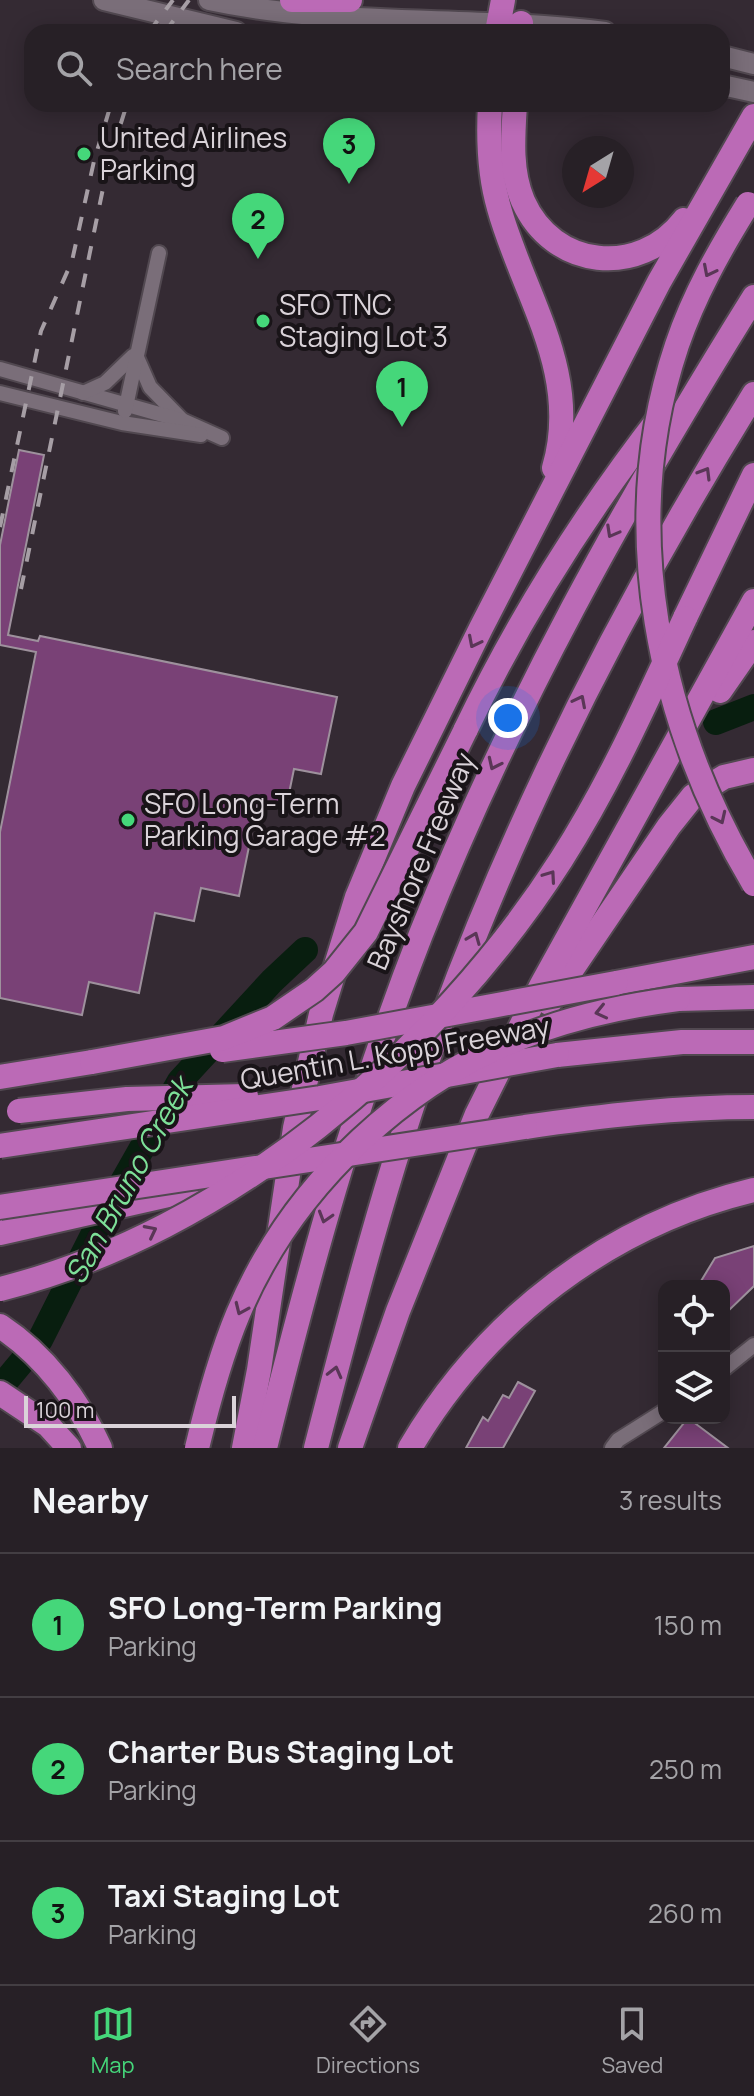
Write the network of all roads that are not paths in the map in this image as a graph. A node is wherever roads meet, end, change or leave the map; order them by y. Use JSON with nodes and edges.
{"nodes":[{"id":1,"x":104,"y":0,"type":"edge"},
{"id":2,"x":209,"y":0,"type":"edge"},
{"id":3,"x":292,"y":0,"type":"edge"},
{"id":4,"x":350,"y":0,"type":"edge"},
{"id":5,"x":508,"y":22,"type":"edge"},
{"id":6,"x":203,"y":24,"type":"edge"},
{"id":7,"x":730,"y":58,"type":"edge"},
{"id":8,"x":754,"y":64,"type":"edge"},
{"id":9,"x":730,"y":87,"type":"edge"},
{"id":10,"x":754,"y":92,"type":"edge"},
{"id":11,"x":490,"y":112,"type":"edge"},
{"id":12,"x":515,"y":112,"type":"edge"},
{"id":13,"x":754,"y":115,"type":"edge"},
{"id":14,"x":751,"y":200,"type":"edge"},
{"id":15,"x":159,"y":253,"type":"dead end"},
{"id":16,"x":754,"y":297,"type":"edge"},
{"id":17,"x":135,"y":354,"type":"junction"},
{"id":18,"x":0,"y":369,"type":"edge"},
{"id":19,"x":0,"y":393,"type":"edge"},
{"id":20,"x":83,"y":393,"type":"junction"},
{"id":21,"x":754,"y":394,"type":"edge"},
{"id":22,"x":127,"y":405,"type":"junction"},
{"id":23,"x":184,"y":421,"type":"junction"},
{"id":24,"x":122,"y":423,"type":"junction"},
{"id":25,"x":754,"y":475,"type":"edge"},
{"id":26,"x":510,"y":573,"type":"junction"},
{"id":27,"x":754,"y":601,"type":"edge"},
{"id":28,"x":754,"y":642,"type":"edge"},
{"id":29,"x":677,"y":742,"type":"junction"},
{"id":30,"x":754,"y":770,"type":"edge"},
{"id":31,"x":754,"y":884,"type":"edge"},
{"id":32,"x":754,"y":957,"type":"edge"},
{"id":33,"x":754,"y":997,"type":"edge"},
{"id":34,"x":754,"y":1042,"type":"edge"},
{"id":35,"x":92,"y":1062,"type":"junction"},
{"id":36,"x":0,"y":1077,"type":"edge"},
{"id":37,"x":320,"y":1098,"type":"junction"},
{"id":38,"x":754,"y":1107,"type":"edge"},
{"id":39,"x":10,"y":1112,"type":"edge"},
{"id":40,"x":421,"y":1143,"type":"junction"},
{"id":41,"x":0,"y":1146,"type":"edge"},
{"id":42,"x":754,"y":1190,"type":"edge"},
{"id":43,"x":439,"y":1205,"type":"junction"},
{"id":44,"x":0,"y":1207,"type":"edge"},
{"id":45,"x":3,"y":1232,"type":"edge"},
{"id":46,"x":0,"y":1289,"type":"edge"},
{"id":47,"x":0,"y":1326,"type":"edge"},
{"id":48,"x":754,"y":1345,"type":"edge"},
{"id":49,"x":730,"y":1364,"type":"edge"},
{"id":50,"x":0,"y":1393,"type":"edge"},
{"id":51,"x":658,"y":1415,"type":"edge"},
{"id":52,"x":69,"y":1448,"type":"edge"},
{"id":53,"x":100,"y":1448,"type":"edge"},
{"id":54,"x":197,"y":1448,"type":"edge"},
{"id":55,"x":244,"y":1448,"type":"edge"},
{"id":56,"x":265,"y":1448,"type":"edge"},
{"id":57,"x":316,"y":1448,"type":"edge"},
{"id":58,"x":350,"y":1448,"type":"edge"},
{"id":59,"x":410,"y":1448,"type":"edge"},
{"id":60,"x":612,"y":1448,"type":"edge"}],
"edges":[{"from":1,"to":6,"type":"street"},
{"from":2,"to":5,"type":"street"},
{"from":3,"to":4,"type":"highway"},
{"from":7,"to":8,"type":"street"},
{"from":9,"to":10,"type":"street"},
{"from":11,"to":26,"type":"highway"},
{"from":12,"to":13,"type":"highway"},
{"from":13,"to":26,"type":"highway"},
{"from":14,"to":31,"type":"highway","one_way":true,"bridge":true},
{"from":15,"to":17,"type":"street"},
{"from":16,"to":35,"type":"highway","bridge":true},
{"from":16,"to":56,"type":"highway","name":"Bayshore Freeway","one_way":true},
{"from":17,"to":20,"type":"street"},
{"from":17,"to":22,"type":"street"},
{"from":17,"to":23,"type":"street"},
{"from":18,"to":20,"type":"street"},
{"from":19,"to":24,"type":"street"},
{"from":20,"to":22,"type":"street"},
{"from":57,"to":21,"type":"highway","one_way":true},
{"from":22,"to":23,"type":"street"},
{"from":22,"to":24,"type":"street"},
{"from":23,"to":24,"type":"street"},
{"from":46,"to":25,"type":"highway","one_way":true,"bridge":true},
{"from":26,"to":55,"type":"highway","one_way":true},
{"from":27,"to":29,"type":"highway"},
{"from":28,"to":29,"type":"highway"},
{"from":29,"to":43,"type":"highway"},
{"from":30,"to":43,"type":"highway"},
{"from":32,"to":35,"type":"highway","bridge":true},
{"from":33,"to":54,"type":"highway","one_way":true,"bridge":true},
{"from":34,"to":37,"type":"highway","name":"Quentin L. Kopp Freeway","bridge":true},
{"from":35,"to":36,"type":"highway"},
{"from":37,"to":39,"type":"highway","bridge":true},
{"from":37,"to":41,"type":"highway","name":"Quentin L. Kopp Freeway","bridge":true},
{"from":38,"to":40,"type":"highway","bridge":true},
{"from":40,"to":44,"type":"highway","bridge":true},
{"from":40,"to":45,"type":"highway","bridge":true},
{"from":42,"to":59,"type":"highway"},
{"from":43,"to":58,"type":"highway"},
{"from":47,"to":53,"type":"highway"},
{"from":48,"to":49,"type":"street"},
{"from":50,"to":52,"type":"highway"},
{"from":51,"to":60,"type":"street"}]}
